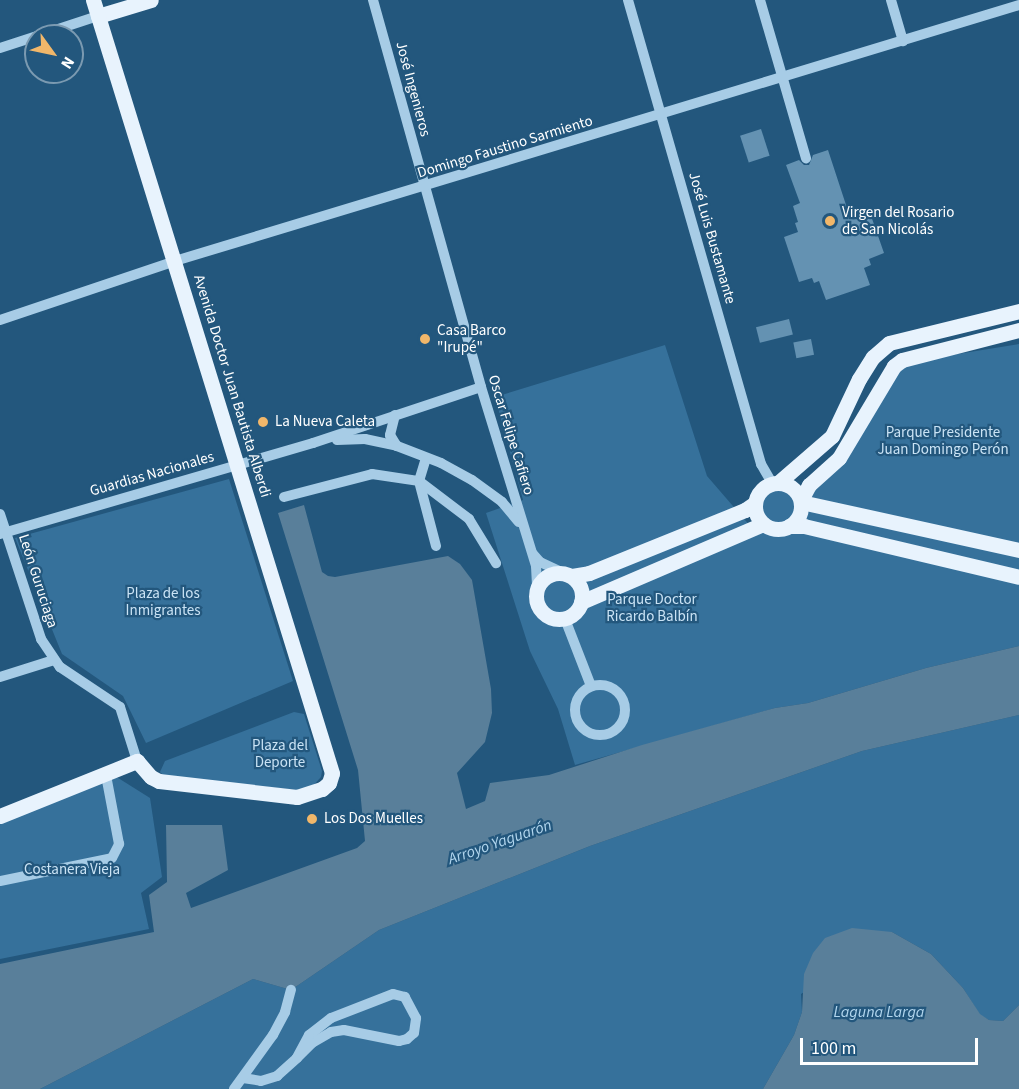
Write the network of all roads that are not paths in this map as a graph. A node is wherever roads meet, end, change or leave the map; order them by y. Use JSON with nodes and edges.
{"nodes":[{"id":1,"x":93,"y":0,"type":"edge"},
{"id":2,"x":151,"y":0,"type":"edge"},
{"id":3,"x":373,"y":0,"type":"edge"},
{"id":4,"x":628,"y":0,"type":"edge"},
{"id":5,"x":760,"y":0,"type":"edge"},
{"id":6,"x":891,"y":0,"type":"edge"},
{"id":7,"x":1005,"y":4,"type":"edge"},
{"id":8,"x":1019,"y":5,"type":"edge"},
{"id":9,"x":98,"y":16,"type":"junction"},
{"id":10,"x":74,"y":24,"type":"edge"},
{"id":11,"x":24,"y":40,"type":"edge"},
{"id":12,"x":903,"y":41,"type":"junction"},
{"id":13,"x":0,"y":48,"type":"edge"},
{"id":14,"x":782,"y":75,"type":"junction"},
{"id":15,"x":661,"y":116,"type":"junction"},
{"id":16,"x":806,"y":158,"type":"dead end"},
{"id":17,"x":424,"y":186,"type":"junction"},
{"id":18,"x":175,"y":261,"type":"junction"},
{"id":19,"x":1019,"y":311,"type":"edge"},
{"id":20,"x":0,"y":320,"type":"edge"},
{"id":21,"x":1019,"y":330,"type":"edge"},
{"id":22,"x":480,"y":387,"type":"junction"},
{"id":23,"x":395,"y":415,"type":"junction"},
{"id":24,"x":313,"y":443,"type":"junction"},
{"id":25,"x":397,"y":446,"type":"junction"},
{"id":26,"x":426,"y":458,"type":"junction"},
{"id":27,"x":238,"y":465,"type":"junction"},
{"id":28,"x":419,"y":481,"type":"junction"},
{"id":29,"x":776,"y":483,"type":"junction"},
{"id":30,"x":284,"y":497,"type":"dead end"},
{"id":31,"x":801,"y":501,"type":"junction"},
{"id":32,"x":755,"y":503,"type":"junction"},
{"id":33,"x":0,"y":514,"type":"edge"},
{"id":34,"x":763,"y":524,"type":"junction"},
{"id":35,"x":789,"y":526,"type":"junction"},
{"id":36,"x":524,"y":529,"type":"junction"},
{"id":37,"x":3,"y":533,"type":"edge"},
{"id":38,"x":436,"y":546,"type":"dead end"},
{"id":39,"x":1019,"y":550,"type":"edge"},
{"id":40,"x":533,"y":554,"type":"junction"},
{"id":41,"x":496,"y":563,"type":"dead end"},
{"id":42,"x":566,"y":574,"type":"junction"},
{"id":43,"x":1019,"y":577,"type":"edge"},
{"id":44,"x":537,"y":587,"type":"junction"},
{"id":45,"x":581,"y":602,"type":"junction"},
{"id":46,"x":565,"y":619,"type":"junction"},
{"id":47,"x":54,"y":660,"type":"junction"},
{"id":48,"x":0,"y":677,"type":"edge"},
{"id":49,"x":591,"y":686,"type":"junction"},
{"id":50,"x":137,"y":761,"type":"junction"},
{"id":51,"x":106,"y":775,"type":"junction"},
{"id":52,"x":0,"y":816,"type":"edge"},
{"id":53,"x":0,"y":881,"type":"edge"},
{"id":54,"x":291,"y":990,"type":"dead end"},
{"id":55,"x":297,"y":1058,"type":"junction"},
{"id":56,"x":243,"y":1078,"type":"junction"},
{"id":57,"x":234,"y":1089,"type":"edge"}],
"edges":[{"from":1,"to":9,"type":"main road","name":"Avenida Doctor Juan Bautista Alberdi"},
{"from":2,"to":9,"type":"main road"},
{"from":3,"to":17,"type":"street","name":"José Ingenieros"},
{"from":4,"to":15,"type":"street","name":"José Luis Bustamante"},
{"from":5,"to":14,"type":"street"},
{"from":6,"to":12,"type":"street"},
{"from":7,"to":8,"type":"street","name":"Domingo Faustino Sarmiento"},
{"from":7,"to":12,"type":"street","name":"Domingo Faustino Sarmiento"},
{"from":9,"to":10,"type":"street"},
{"from":9,"to":18,"type":"main road","name":"Avenida Doctor Juan Bautista Alberdi"},
{"from":11,"to":13,"type":"street"},
{"from":12,"to":14,"type":"street","name":"Domingo Faustino Sarmiento"},
{"from":14,"to":15,"type":"street","name":"Domingo Faustino Sarmiento"},
{"from":14,"to":16,"type":"street"},
{"from":15,"to":17,"type":"street","name":"Domingo Faustino Sarmiento"},
{"from":15,"to":29,"type":"street","name":"José Luis Bustamante"},
{"from":17,"to":18,"type":"street","name":"Domingo Faustino Sarmiento"},
{"from":17,"to":22,"type":"street","name":"Oscar Felipe Cafiero"},
{"from":18,"to":20,"type":"street","name":"Domingo Faustino Sarmiento"},
{"from":18,"to":27,"type":"main road","name":"Avenida Doctor Juan Bautista Alberdi"},
{"from":19,"to":29,"type":"main road"},
{"from":21,"to":31,"type":"main road"},
{"from":22,"to":23,"type":"street","name":"Guardias Nacionales"},
{"from":22,"to":36,"type":"street","name":"Oscar Felipe Cafiero"},
{"from":23,"to":24,"type":"street","name":"Guardias Nacionales"},
{"from":23,"to":25,"type":"street"},
{"from":24,"to":25,"type":"street","name":"Guardias Nacionales"},
{"from":24,"to":27,"type":"street","name":"Guardias Nacionales"},
{"from":25,"to":26,"type":"street","name":"Guardias Nacionales"},
{"from":26,"to":28,"type":"street"},
{"from":26,"to":36,"type":"street","name":"Guardias Nacionales"},
{"from":27,"to":37,"type":"street","name":"Guardias Nacionales"},
{"from":27,"to":50,"type":"main road","name":"Avenida Doctor Juan Bautista Alberdi"},
{"from":28,"to":30,"type":"street"},
{"from":28,"to":38,"type":"street"},
{"from":28,"to":41,"type":"street"},
{"from":29,"to":31,"type":"main road"},
{"from":29,"to":32,"type":"main road"},
{"from":31,"to":35,"type":"main road"},
{"from":31,"to":39,"type":"main road"},
{"from":32,"to":34,"type":"main road"},
{"from":32,"to":42,"type":"main road"},
{"from":33,"to":37,"type":"street","name":"León Guruciaga"},
{"from":34,"to":35,"type":"main road"},
{"from":34,"to":45,"type":"main road"},
{"from":35,"to":43,"type":"main road"},
{"from":36,"to":40,"type":"street","name":"Oscar Felipe Cafiero"},
{"from":37,"to":47,"type":"street","name":"León Guruciaga"},
{"from":40,"to":42,"type":"street"},
{"from":40,"to":44,"type":"street","name":"Oscar Felipe Cafiero"},
{"from":42,"to":44,"type":"main road"},
{"from":42,"to":45,"type":"main road"},
{"from":44,"to":46,"type":"main road"},
{"from":45,"to":46,"type":"main road"},
{"from":46,"to":49,"type":"street"},
{"from":47,"to":48,"type":"street"},
{"from":47,"to":50,"type":"street","name":"León Guruciaga"},
{"from":49,"to":49,"type":"street"},
{"from":50,"to":51,"type":"main road"},
{"from":51,"to":52,"type":"main road"},
{"from":51,"to":53,"type":"street"},
{"from":54,"to":56,"type":"street"},
{"from":55,"to":55,"type":"street"},
{"from":55,"to":56,"type":"street"},
{"from":56,"to":57,"type":"street"}]}
